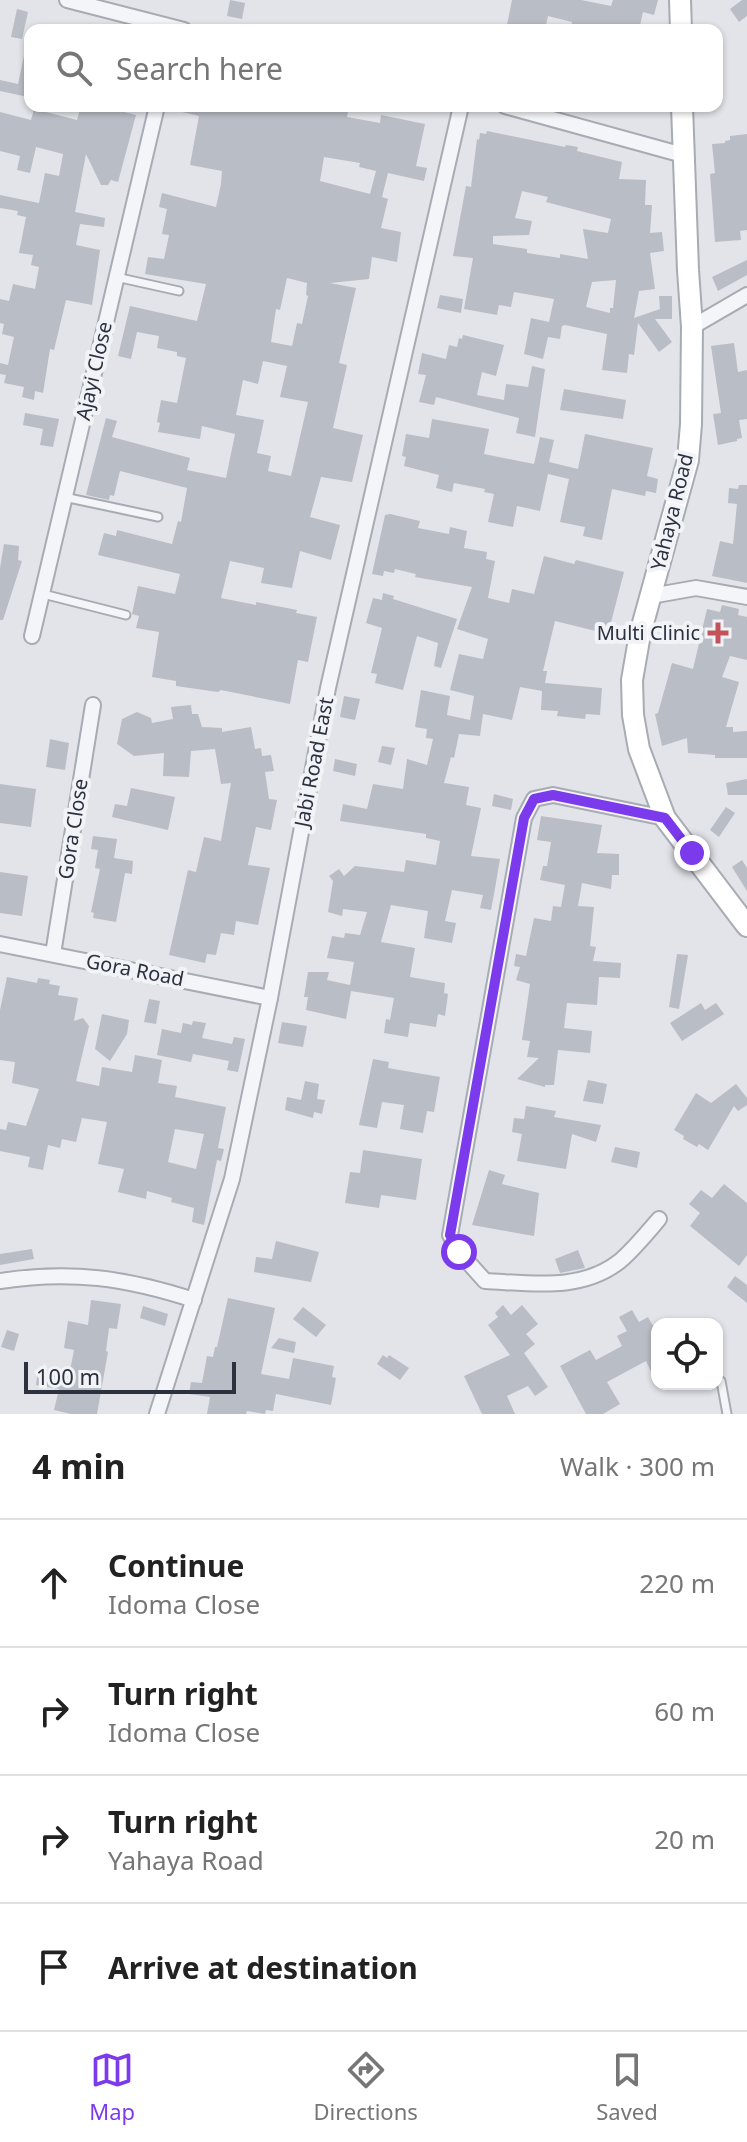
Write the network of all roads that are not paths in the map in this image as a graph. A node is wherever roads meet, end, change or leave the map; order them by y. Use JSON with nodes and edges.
{"nodes":[{"id":1,"x":67,"y":0,"type":"edge"},
{"id":2,"x":680,"y":0,"type":"edge"},
{"id":3,"x":159,"y":24,"type":"edge"},
{"id":4,"x":681,"y":24,"type":"edge"},
{"id":5,"x":156,"y":112,"type":"edge"},
{"id":6,"x":460,"y":112,"type":"edge"},
{"id":7,"x":527,"y":112,"type":"edge"},
{"id":8,"x":682,"y":112,"type":"edge"},
{"id":9,"x":683,"y":155,"type":"junction"},
{"id":10,"x":116,"y":277,"type":"junction"},
{"id":11,"x":179,"y":291,"type":"dead end"},
{"id":12,"x":747,"y":295,"type":"edge"},
{"id":13,"x":692,"y":327,"type":"junction"},
{"id":14,"x":64,"y":497,"type":"junction"},
{"id":15,"x":158,"y":517,"type":"dead end"},
{"id":16,"x":42,"y":594,"type":"junction"},
{"id":17,"x":651,"y":596,"type":"junction"},
{"id":18,"x":747,"y":597,"type":"edge"},
{"id":19,"x":126,"y":615,"type":"dead end"},
{"id":20,"x":32,"y":636,"type":"dead end"},
{"id":21,"x":93,"y":705,"type":"dead end"},
{"id":22,"x":665,"y":818,"type":"junction"},
{"id":23,"x":747,"y":926,"type":"edge"},
{"id":24,"x":0,"y":944,"type":"edge"},
{"id":25,"x":53,"y":954,"type":"junction"},
{"id":26,"x":270,"y":998,"type":"junction"},
{"id":27,"x":659,"y":1219,"type":"dead end"},
{"id":28,"x":0,"y":1281,"type":"edge"},
{"id":29,"x":194,"y":1300,"type":"junction"},
{"id":30,"x":723,"y":1390,"type":"edge"},
{"id":31,"x":157,"y":1414,"type":"edge"},
{"id":32,"x":727,"y":1414,"type":"edge"}],
"edges":[{"from":1,"to":3,"type":"street"},
{"from":2,"to":4,"type":"street"},
{"from":5,"to":10,"type":"street","name":"Ajayi Close"},
{"from":6,"to":26,"type":"street","name":"Jabi Road East"},
{"from":7,"to":9,"type":"street"},
{"from":8,"to":9,"type":"street","name":"Yahaya Road"},
{"from":9,"to":13,"type":"street","name":"Yahaya Road"},
{"from":10,"to":11,"type":"lane"},
{"from":10,"to":14,"type":"street","name":"Ajayi Close"},
{"from":12,"to":13,"type":"street"},
{"from":13,"to":17,"type":"street","name":"Yahaya Road"},
{"from":14,"to":15,"type":"lane"},
{"from":14,"to":16,"type":"street","name":"Ajayi Close"},
{"from":16,"to":19,"type":"lane"},
{"from":16,"to":20,"type":"street","name":"Ajayi Close"},
{"from":17,"to":18,"type":"street"},
{"from":17,"to":22,"type":"street","name":"Yahaya Road"},
{"from":21,"to":25,"type":"street","name":"Gora Close"},
{"from":22,"to":23,"type":"street","name":"Yahaya Road"},
{"from":22,"to":27,"type":"street"},
{"from":24,"to":25,"type":"street","name":"Gora Road"},
{"from":25,"to":26,"type":"street","name":"Gora Road"},
{"from":26,"to":29,"type":"street","name":"Jabi Road East"},
{"from":28,"to":29,"type":"street"},
{"from":29,"to":31,"type":"street","name":"Jabi Road East"},
{"from":30,"to":32,"type":"lane"}]}
